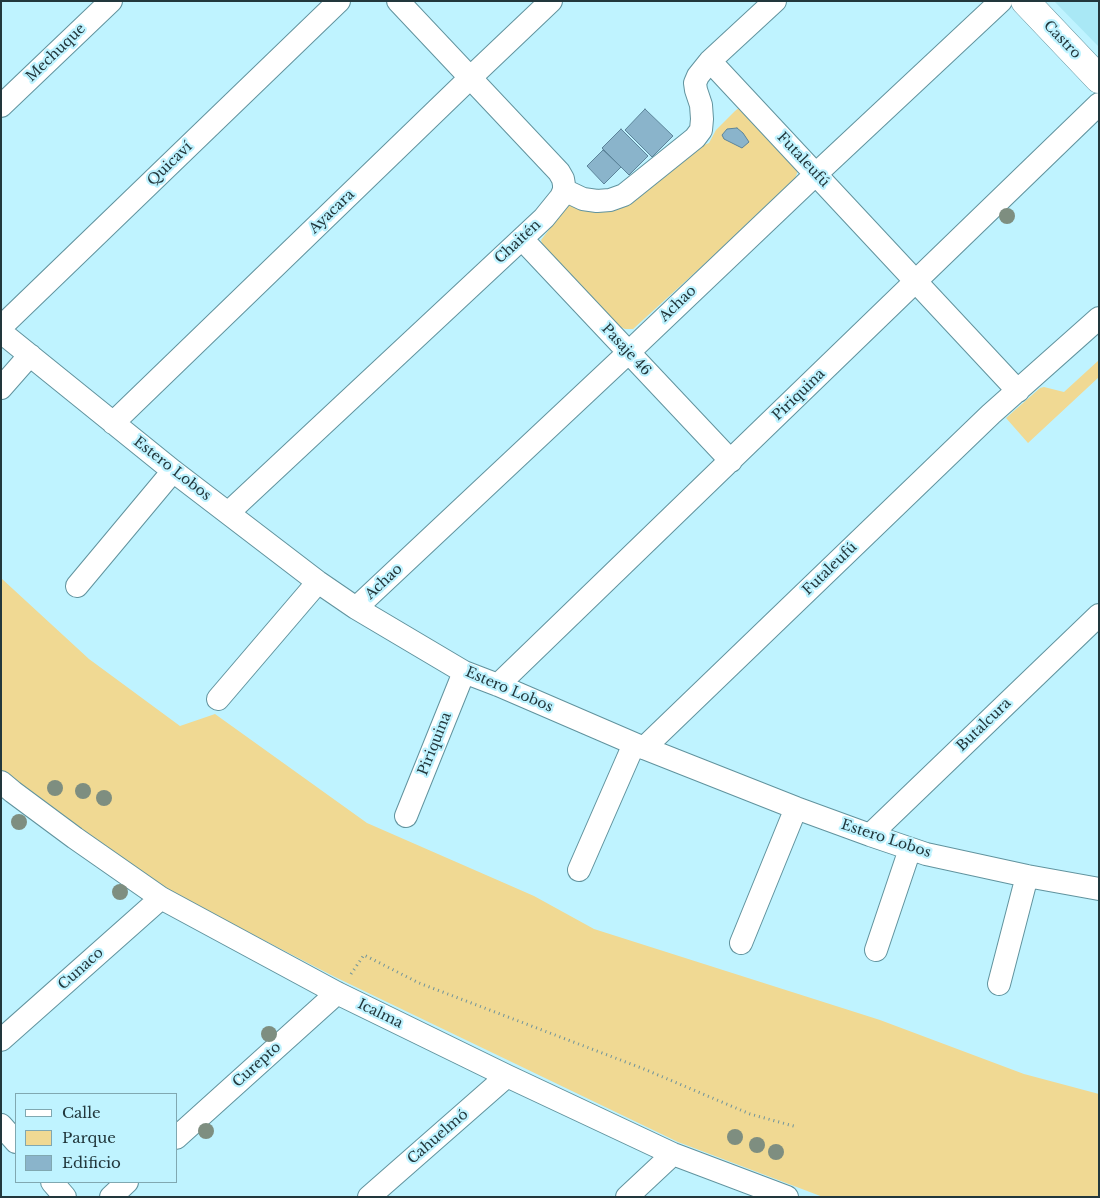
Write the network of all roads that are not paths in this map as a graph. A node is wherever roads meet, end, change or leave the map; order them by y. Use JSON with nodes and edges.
{"nodes":[{"id":1,"x":111,"y":1,"type":"edge"},
{"id":2,"x":339,"y":1,"type":"edge"},
{"id":3,"x":398,"y":1,"type":"edge"},
{"id":4,"x":551,"y":1,"type":"edge"},
{"id":5,"x":774,"y":1,"type":"edge"},
{"id":6,"x":1001,"y":1,"type":"edge"},
{"id":7,"x":1025,"y":1,"type":"edge"},
{"id":8,"x":710,"y":61,"type":"junction"},
{"id":9,"x":470,"y":78,"type":"junction"},
{"id":10,"x":1099,"y":79,"type":"edge"},
{"id":11,"x":1099,"y":104,"type":"edge"},
{"id":12,"x":1,"y":106,"type":"edge"},
{"id":13,"x":816,"y":174,"type":"junction"},
{"id":14,"x":564,"y":190,"type":"junction"},
{"id":15,"x":522,"y":239,"type":"junction"},
{"id":16,"x":916,"y":281,"type":"junction"},
{"id":17,"x":1099,"y":318,"type":"edge"},
{"id":18,"x":1,"y":327,"type":"edge"},
{"id":19,"x":1,"y":332,"type":"edge"},
{"id":20,"x":628,"y":352,"type":"junction"},
{"id":21,"x":30,"y":355,"type":"junction"},
{"id":22,"x":1,"y":388,"type":"edge"},
{"id":23,"x":1018,"y":391,"type":"junction"},
{"id":24,"x":114,"y":423,"type":"junction"},
{"id":25,"x":731,"y":461,"type":"junction"},
{"id":26,"x":173,"y":471,"type":"junction"},
{"id":27,"x":228,"y":514,"type":"junction"},
{"id":28,"x":318,"y":582,"type":"junction"},
{"id":29,"x":77,"y":586,"type":"dead end"},
{"id":30,"x":356,"y":608,"type":"junction"},
{"id":31,"x":1099,"y":615,"type":"edge"},
{"id":32,"x":464,"y":672,"type":"junction"},
{"id":33,"x":498,"y":685,"type":"junction"},
{"id":34,"x":218,"y":699,"type":"dead end"},
{"id":35,"x":639,"y":746,"type":"junction"},
{"id":36,"x":5,"y":792,"type":"edge"},
{"id":37,"x":796,"y":808,"type":"junction"},
{"id":38,"x":406,"y":816,"type":"dead end"},
{"id":39,"x":870,"y":835,"type":"junction"},
{"id":40,"x":910,"y":849,"type":"junction"},
{"id":41,"x":579,"y":870,"type":"dead end"},
{"id":42,"x":1027,"y":876,"type":"junction"},
{"id":43,"x":1094,"y":883,"type":"edge"},
{"id":44,"x":161,"y":898,"type":"junction"},
{"id":45,"x":740,"y":943,"type":"dead end"},
{"id":46,"x":876,"y":950,"type":"dead end"},
{"id":47,"x":999,"y":984,"type":"dead end"},
{"id":48,"x":337,"y":993,"type":"junction"},
{"id":49,"x":1,"y":1040,"type":"edge"},
{"id":50,"x":507,"y":1076,"type":"junction"},
{"id":51,"x":1,"y":1125,"type":"edge"},
{"id":52,"x":178,"y":1136,"type":"edge"},
{"id":53,"x":15,"y":1141,"type":"edge"},
{"id":54,"x":673,"y":1154,"type":"junction"},
{"id":55,"x":53,"y":1183,"type":"edge"},
{"id":56,"x":126,"y":1183,"type":"edge"},
{"id":57,"x":65,"y":1197,"type":"edge"},
{"id":58,"x":111,"y":1197,"type":"edge"},
{"id":59,"x":369,"y":1197,"type":"edge"},
{"id":60,"x":627,"y":1197,"type":"edge"},
{"id":61,"x":787,"y":1197,"type":"edge"}],
"edges":[{"from":1,"to":12,"type":"street","name":"Mechuque"},
{"from":2,"to":18,"type":"street","name":"Quicaví"},
{"from":3,"to":9,"type":"street"},
{"from":4,"to":9,"type":"street","name":"Ayacara"},
{"from":5,"to":8,"type":"street"},
{"from":6,"to":13,"type":"street","name":"Achao"},
{"from":7,"to":10,"type":"street","name":"Castro"},
{"from":8,"to":13,"type":"street","name":"Futaleufú"},
{"from":8,"to":14,"type":"street"},
{"from":9,"to":14,"type":"street"},
{"from":9,"to":24,"type":"street","name":"Ayacara"},
{"from":11,"to":16,"type":"street","name":"Piriquina"},
{"from":13,"to":16,"type":"street","name":"Futaleufú"},
{"from":13,"to":20,"type":"street","name":"Achao"},
{"from":14,"to":15,"type":"street","name":"Chaitén"},
{"from":15,"to":20,"type":"street","name":"Pasaje 46"},
{"from":15,"to":27,"type":"street","name":"Chaitén"},
{"from":16,"to":23,"type":"street","name":"Futaleufú"},
{"from":16,"to":25,"type":"street","name":"Piriquina"},
{"from":17,"to":23,"type":"street","name":"Futaleufú"},
{"from":19,"to":21,"type":"street","name":"Estero Lobos"},
{"from":20,"to":25,"type":"street","name":"Pasaje 46"},
{"from":20,"to":30,"type":"street","name":"Achao"},
{"from":21,"to":22,"type":"street"},
{"from":21,"to":24,"type":"street","name":"Estero Lobos"},
{"from":23,"to":35,"type":"street","name":"Futaleufú"},
{"from":24,"to":26,"type":"street","name":"Estero Lobos"},
{"from":25,"to":33,"type":"street","name":"Piriquina"},
{"from":26,"to":27,"type":"street","name":"Estero Lobos"},
{"from":26,"to":29,"type":"street"},
{"from":27,"to":28,"type":"street","name":"Estero Lobos"},
{"from":28,"to":30,"type":"street","name":"Estero Lobos"},
{"from":28,"to":34,"type":"street"},
{"from":30,"to":32,"type":"street","name":"Estero Lobos"},
{"from":31,"to":39,"type":"street","name":"Butalcura"},
{"from":32,"to":33,"type":"street","name":"Estero Lobos"},
{"from":32,"to":38,"type":"street","name":"Piriquina"},
{"from":33,"to":35,"type":"street","name":"Estero Lobos"},
{"from":35,"to":37,"type":"street","name":"Estero Lobos"},
{"from":35,"to":41,"type":"street","name":"Futaleufú"},
{"from":36,"to":44,"type":"street","name":"Icalma"},
{"from":37,"to":39,"type":"street","name":"Estero Lobos"},
{"from":37,"to":45,"type":"street"},
{"from":39,"to":40,"type":"street","name":"Estero Lobos"},
{"from":40,"to":42,"type":"street","name":"Estero Lobos"},
{"from":40,"to":46,"type":"street"},
{"from":42,"to":43,"type":"street","name":"Estero Lobos"},
{"from":42,"to":47,"type":"street"},
{"from":44,"to":48,"type":"street","name":"Icalma"},
{"from":44,"to":49,"type":"street","name":"Cunaco"},
{"from":48,"to":50,"type":"street","name":"Icalma"},
{"from":48,"to":52,"type":"street","name":"Curepto"},
{"from":50,"to":54,"type":"street","name":"Icalma"},
{"from":50,"to":59,"type":"street","name":"Cahuelmó"},
{"from":51,"to":53,"type":"street"},
{"from":54,"to":60,"type":"street"},
{"from":54,"to":61,"type":"street","name":"Icalma"},
{"from":55,"to":57,"type":"street"},
{"from":56,"to":58,"type":"street"}]}
